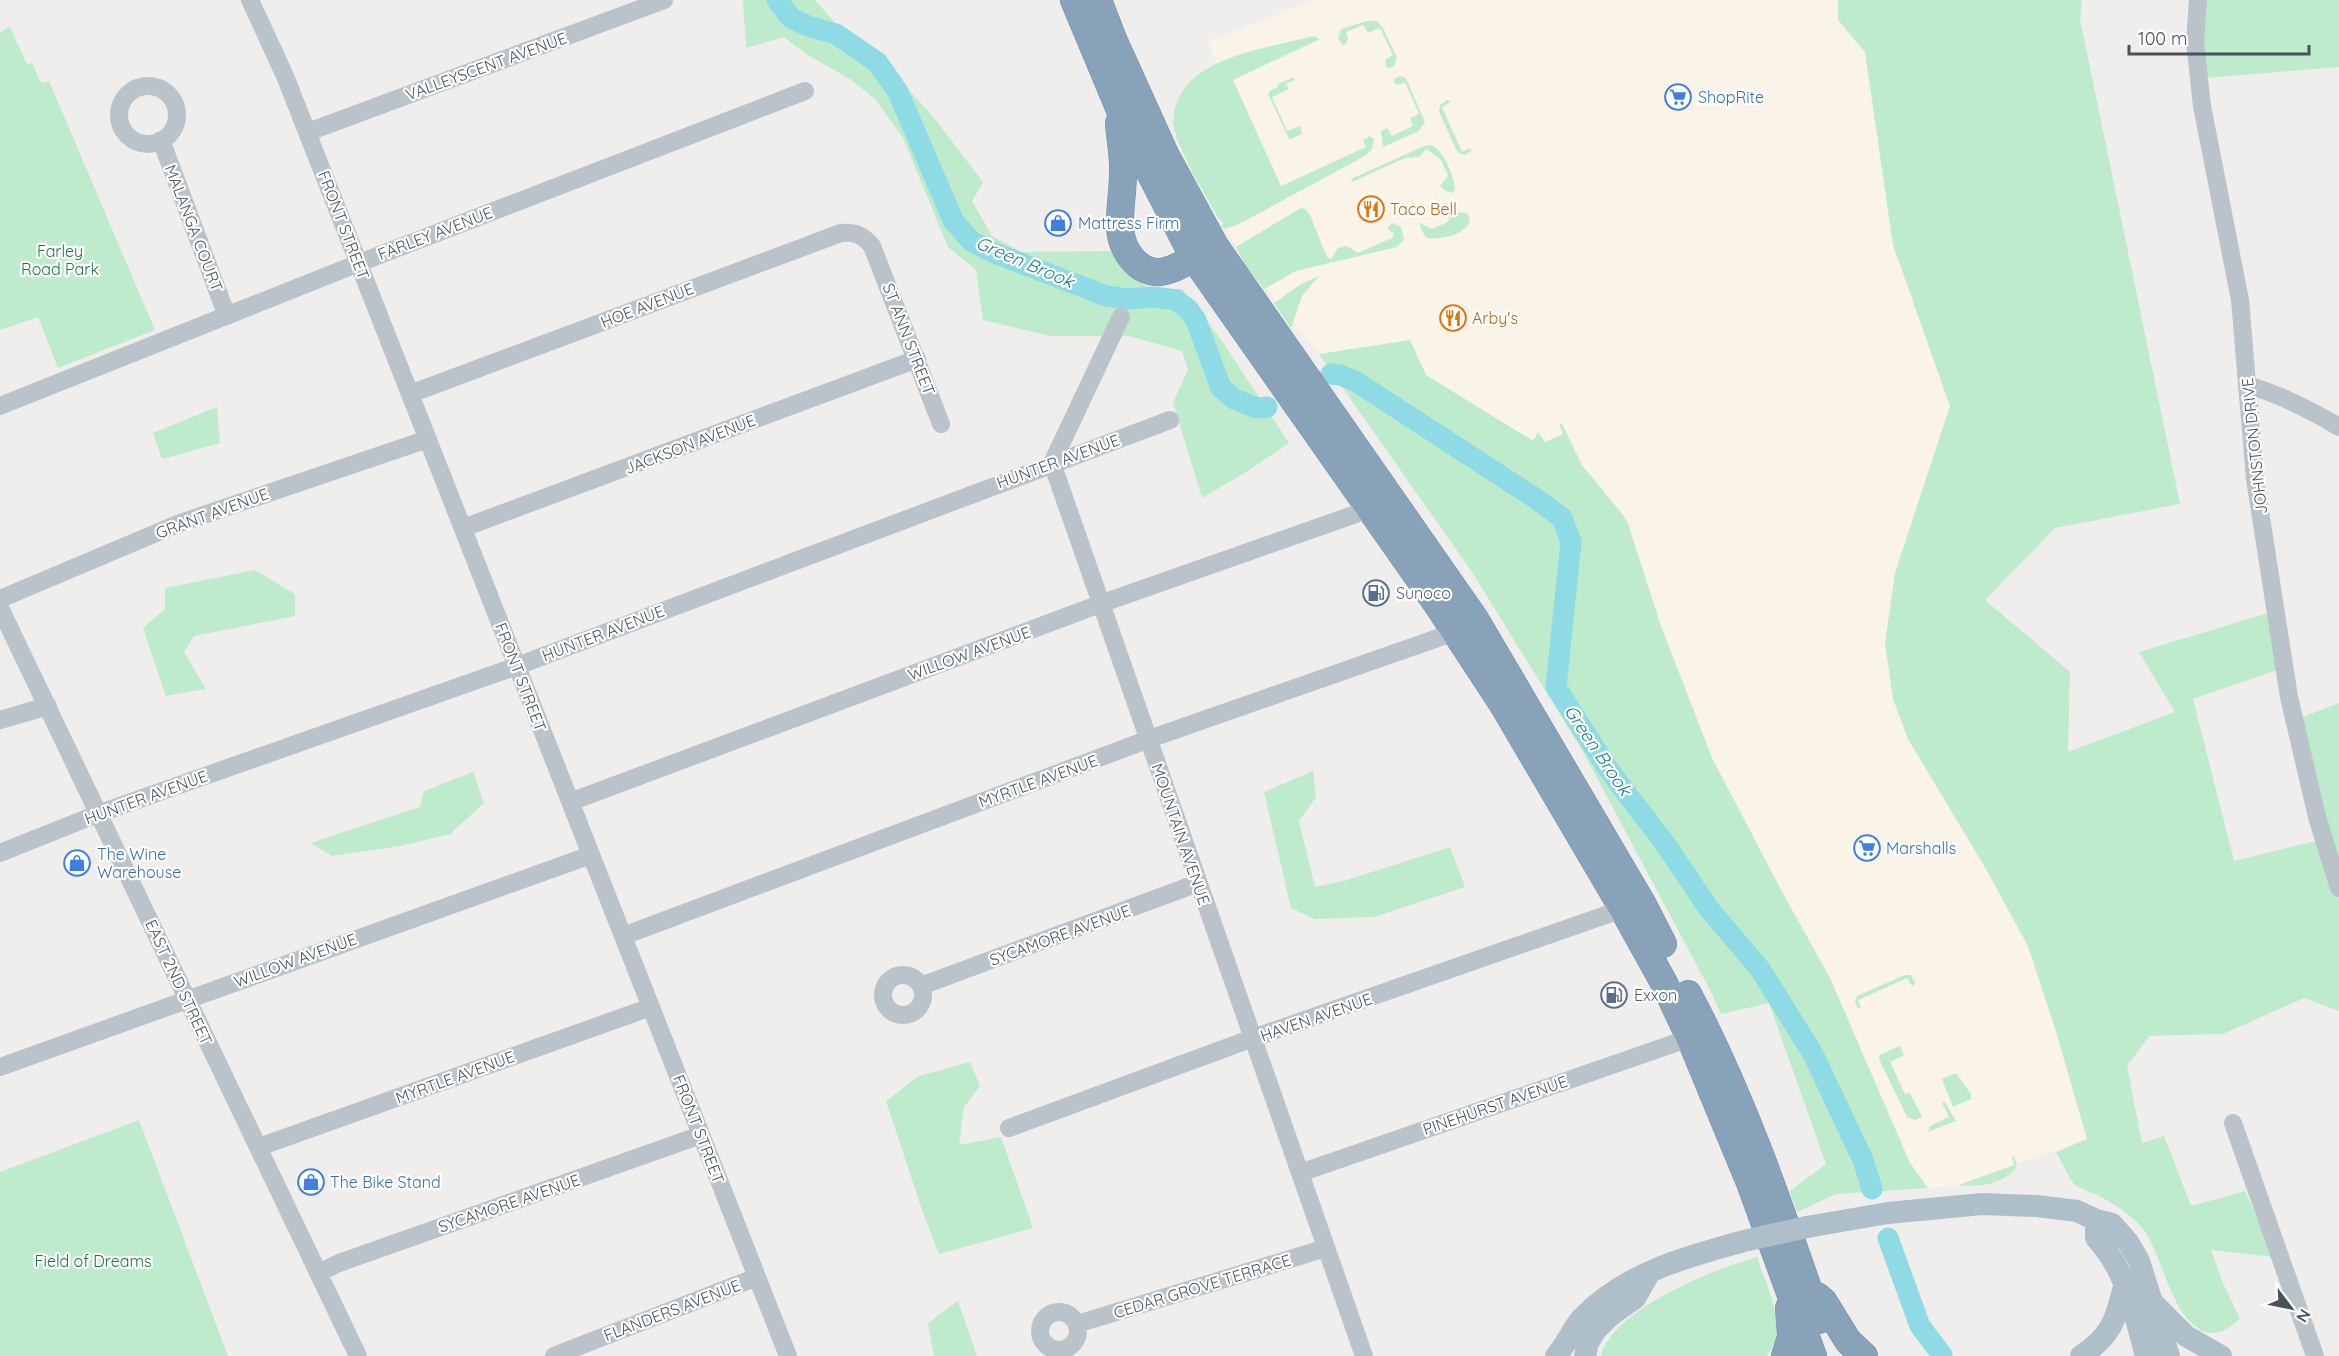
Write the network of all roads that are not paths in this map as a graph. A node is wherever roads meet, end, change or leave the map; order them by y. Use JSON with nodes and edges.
{"nodes":[{"id":1,"x":250,"y":0,"type":"edge"},
{"id":2,"x":664,"y":0,"type":"edge"},
{"id":3,"x":1074,"y":0,"type":"edge"},
{"id":4,"x":1098,"y":0,"type":"edge"},
{"id":5,"x":2198,"y":0,"type":"edge"},
{"id":6,"x":806,"y":90,"type":"dead end"},
{"id":7,"x":1117,"y":101,"type":"junction"},
{"id":8,"x":308,"y":132,"type":"junction"},
{"id":9,"x":161,"y":140,"type":"dead end"},
{"id":10,"x":876,"y":255,"type":"joint"},
{"id":11,"x":1194,"y":258,"type":"junction"},
{"id":12,"x":359,"y":263,"type":"junction"},
{"id":13,"x":227,"y":316,"type":"junction"},
{"id":14,"x":1121,"y":318,"type":"dead end"},
{"id":15,"x":917,"y":359,"type":"junction"},
{"id":16,"x":2248,"y":385,"type":"junction"},
{"id":17,"x":410,"y":394,"type":"junction"},
{"id":18,"x":0,"y":406,"type":"edge"},
{"id":19,"x":1314,"y":408,"type":"junction"},
{"id":20,"x":1170,"y":420,"type":"dead end"},
{"id":21,"x":942,"y":424,"type":"dead end"},
{"id":22,"x":2339,"y":427,"type":"edge"},
{"id":23,"x":428,"y":439,"type":"junction"},
{"id":24,"x":1052,"y":464,"type":"junction"},
{"id":25,"x":1370,"y":508,"type":"junction"},
{"id":26,"x":463,"y":528,"type":"junction"},
{"id":27,"x":0,"y":599,"type":"edge"},
{"id":28,"x":1100,"y":604,"type":"junction"},
{"id":29,"x":0,"y":609,"type":"edge"},
{"id":30,"x":1455,"y":632,"type":"junction"},
{"id":31,"x":517,"y":666,"type":"junction"},
{"id":32,"x":48,"y":706,"type":"junction"},
{"id":33,"x":0,"y":720,"type":"edge"},
{"id":34,"x":1148,"y":740,"type":"junction"},
{"id":35,"x":570,"y":802,"type":"junction"},
{"id":36,"x":100,"y":813,"type":"junction"},
{"id":37,"x":0,"y":853,"type":"edge"},
{"id":38,"x":591,"y":855,"type":"junction"},
{"id":39,"x":1198,"y":883,"type":"junction"},
{"id":40,"x":2339,"y":888,"type":"edge"},
{"id":41,"x":1623,"y":909,"type":"junction"},
{"id":42,"x":623,"y":936,"type":"junction"},
{"id":43,"x":921,"y":986,"type":"dead end"},
{"id":44,"x":187,"y":999,"type":"junction"},
{"id":45,"x":651,"y":1007,"type":"junction"},
{"id":46,"x":1252,"y":1038,"type":"junction"},
{"id":47,"x":1690,"y":1038,"type":"junction"},
{"id":48,"x":0,"y":1066,"type":"edge"},
{"id":49,"x":2232,"y":1123,"type":"dead end"},
{"id":50,"x":1009,"y":1128,"type":"dead end"},
{"id":51,"x":701,"y":1135,"type":"junction"},
{"id":52,"x":259,"y":1147,"type":"junction"},
{"id":53,"x":1300,"y":1173,"type":"junction"},
{"id":54,"x":2096,"y":1220,"type":"junction"},
{"id":55,"x":1326,"y":1248,"type":"junction"},
{"id":56,"x":1651,"y":1270,"type":"junction"},
{"id":57,"x":319,"y":1273,"type":"junction"},
{"id":58,"x":757,"y":1277,"type":"junction"},
{"id":59,"x":2124,"y":1286,"type":"junction"},
{"id":60,"x":1798,"y":1288,"type":"junction"},
{"id":61,"x":2153,"y":1303,"type":"junction"},
{"id":62,"x":1077,"y":1324,"type":"dead end"},
{"id":63,"x":1560,"y":1354,"type":"edge"},
{"id":64,"x":358,"y":1356,"type":"edge"},
{"id":65,"x":554,"y":1356,"type":"edge"},
{"id":66,"x":788,"y":1356,"type":"edge"},
{"id":67,"x":1364,"y":1356,"type":"edge"},
{"id":68,"x":1585,"y":1356,"type":"edge"},
{"id":69,"x":1785,"y":1356,"type":"edge"},
{"id":70,"x":1813,"y":1356,"type":"edge"},
{"id":71,"x":1832,"y":1356,"type":"edge"},
{"id":72,"x":1864,"y":1356,"type":"edge"},
{"id":73,"x":2081,"y":1356,"type":"edge"},
{"id":74,"x":2146,"y":1356,"type":"edge"},
{"id":75,"x":2169,"y":1356,"type":"edge"},
{"id":76,"x":2221,"y":1356,"type":"edge"},
{"id":77,"x":2315,"y":1356,"type":"edge"}],
"edges":[{"from":1,"to":8,"type":"street","name":"FRONT STREET"},
{"from":2,"to":8,"type":"street","name":"VALLEYSCENT AVENUE"},
{"from":3,"to":7,"type":"highway"},
{"from":4,"to":19,"type":"highway"},
{"from":5,"to":16,"type":"street","name":"JOHNSTON DRIVE"},
{"from":6,"to":12,"type":"street","name":"FARLEY AVENUE"},
{"from":7,"to":11,"type":"highway"},
{"from":7,"to":11,"type":"highway"},
{"from":8,"to":12,"type":"street","name":"FRONT STREET"},
{"from":9,"to":13,"type":"street","name":"MALANGA COURT"},
{"from":10,"to":15,"type":"street","name":"ST ANN STREET"},
{"from":10,"to":17,"type":"street","name":"HOE AVENUE"},
{"from":11,"to":19,"type":"highway"},
{"from":12,"to":13,"type":"street","name":"FARLEY AVENUE"},
{"from":12,"to":17,"type":"street","name":"FRONT STREET"},
{"from":13,"to":18,"type":"street","name":"FARLEY AVENUE"},
{"from":14,"to":24,"type":"street"},
{"from":15,"to":21,"type":"street","name":"ST ANN STREET"},
{"from":15,"to":26,"type":"street","name":"JACKSON AVENUE"},
{"from":16,"to":22,"type":"street"},
{"from":16,"to":40,"type":"street","name":"JOHNSTON DRIVE"},
{"from":17,"to":23,"type":"street","name":"FRONT STREET"},
{"from":19,"to":25,"type":"highway"},
{"from":19,"to":60,"type":"highway"},
{"from":20,"to":24,"type":"street","name":"HUNTER AVENUE"},
{"from":23,"to":26,"type":"street","name":"FRONT STREET"},
{"from":23,"to":27,"type":"street","name":"GRANT AVENUE"},
{"from":24,"to":28,"type":"street","name":"MOUNTAIN AVENUE"},
{"from":24,"to":31,"type":"street","name":"HUNTER AVENUE"},
{"from":25,"to":28,"type":"street","name":"WILLOW AVENUE"},
{"from":25,"to":30,"type":"highway"},
{"from":26,"to":31,"type":"street","name":"FRONT STREET"},
{"from":28,"to":34,"type":"street","name":"MOUNTAIN AVENUE"},
{"from":28,"to":35,"type":"street","name":"WILLOW AVENUE"},
{"from":29,"to":32,"type":"street","name":"EAST 2ND STREET"},
{"from":30,"to":34,"type":"street","name":"MYRTLE AVENUE"},
{"from":30,"to":41,"type":"highway"},
{"from":31,"to":35,"type":"street","name":"FRONT STREET"},
{"from":31,"to":36,"type":"street","name":"HUNTER AVENUE"},
{"from":32,"to":33,"type":"street"},
{"from":32,"to":36,"type":"street","name":"EAST 2ND STREET"},
{"from":34,"to":39,"type":"street","name":"MOUNTAIN AVENUE"},
{"from":34,"to":42,"type":"street","name":"MYRTLE AVENUE"},
{"from":35,"to":38,"type":"street","name":"FRONT STREET"},
{"from":36,"to":37,"type":"street","name":"HUNTER AVENUE"},
{"from":36,"to":44,"type":"street","name":"EAST 2ND STREET"},
{"from":38,"to":42,"type":"street","name":"FRONT STREET"},
{"from":38,"to":44,"type":"street","name":"WILLOW AVENUE"},
{"from":39,"to":43,"type":"street","name":"SYCAMORE AVENUE"},
{"from":39,"to":46,"type":"street","name":"MOUNTAIN AVENUE"},
{"from":41,"to":46,"type":"street","name":"HAVEN AVENUE"},
{"from":41,"to":47,"type":"highway"},
{"from":42,"to":45,"type":"street","name":"FRONT STREET"},
{"from":44,"to":48,"type":"street","name":"WILLOW AVENUE"},
{"from":44,"to":52,"type":"street","name":"EAST 2ND STREET"},
{"from":45,"to":51,"type":"street","name":"FRONT STREET"},
{"from":45,"to":52,"type":"street","name":"MYRTLE AVENUE"},
{"from":46,"to":50,"type":"street","name":"HAVEN AVENUE"},
{"from":46,"to":53,"type":"street","name":"MOUNTAIN AVENUE"},
{"from":47,"to":53,"type":"street","name":"PINEHURST AVENUE"},
{"from":47,"to":60,"type":"highway"},
{"from":49,"to":77,"type":"street"},
{"from":51,"to":57,"type":"street","name":"SYCAMORE AVENUE"},
{"from":51,"to":58,"type":"street","name":"FRONT STREET"},
{"from":52,"to":57,"type":"street","name":"EAST 2ND STREET"},
{"from":53,"to":55,"type":"street","name":"MOUNTAIN AVENUE"},
{"from":54,"to":56,"type":"main road","bridge":true},
{"from":54,"to":59,"type":"main road"},
{"from":54,"to":61,"type":"main road"},
{"from":55,"to":62,"type":"street","name":"CEDAR GROVE TERRACE"},
{"from":55,"to":67,"type":"street","name":"MOUNTAIN AVENUE"},
{"from":56,"to":63,"type":"main road"},
{"from":56,"to":68,"type":"main road"},
{"from":57,"to":64,"type":"street","name":"EAST 2ND STREET"},
{"from":58,"to":65,"type":"street","name":"FLANDERS AVENUE"},
{"from":58,"to":66,"type":"street","name":"FRONT STREET"},
{"from":59,"to":73,"type":"main road"},
{"from":59,"to":74,"type":"main road"},
{"from":60,"to":69,"type":"highway"},
{"from":60,"to":70,"type":"highway"},
{"from":60,"to":71,"type":"highway"},
{"from":60,"to":72,"type":"highway"},
{"from":61,"to":75,"type":"main road"},
{"from":61,"to":76,"type":"main road"}]}
